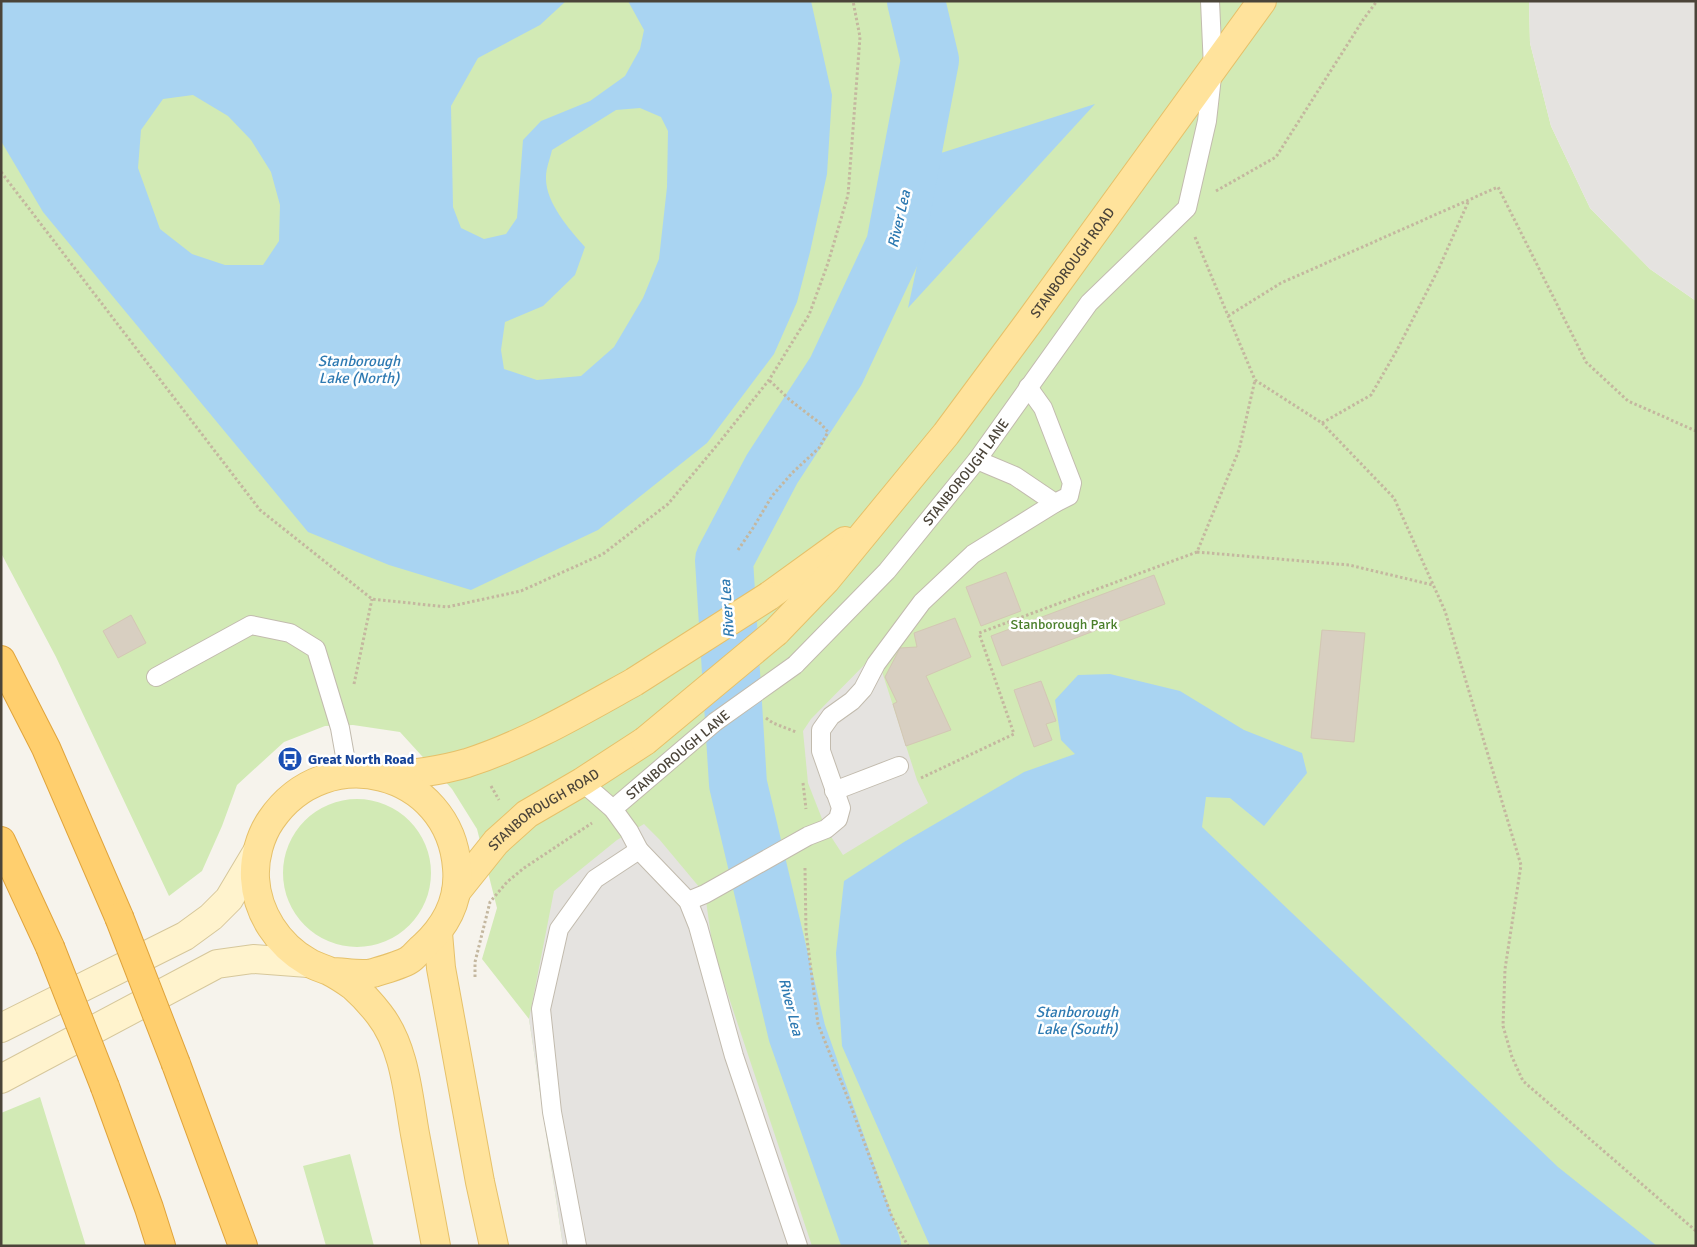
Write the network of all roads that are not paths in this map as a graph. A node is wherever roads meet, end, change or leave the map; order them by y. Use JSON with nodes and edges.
{"nodes":[{"id":1,"x":1210,"y":1,"type":"edge"},
{"id":2,"x":1262,"y":1,"type":"edge"},
{"id":3,"x":1212,"y":68,"type":"junction"},
{"id":4,"x":1028,"y":387,"type":"junction"},
{"id":5,"x":977,"y":460,"type":"junction"},
{"id":6,"x":1055,"y":503,"type":"junction"},
{"id":7,"x":876,"y":519,"type":"junction"},
{"id":8,"x":1,"y":660,"type":"edge"},
{"id":9,"x":156,"y":678,"type":"dead end"},
{"id":10,"x":899,"y":766,"type":"dead end"},
{"id":11,"x":348,"y":773,"type":"junction"},
{"id":12,"x":384,"y":777,"type":"junction"},
{"id":13,"x":582,"y":782,"type":"junction"},
{"id":14,"x":834,"y":791,"type":"junction"},
{"id":15,"x":613,"y":809,"type":"junction"},
{"id":16,"x":1,"y":842,"type":"edge"},
{"id":17,"x":639,"y":850,"type":"junction"},
{"id":18,"x":257,"y":852,"type":"junction"},
{"id":19,"x":456,"y":892,"type":"junction"},
{"id":20,"x":688,"y":901,"type":"junction"},
{"id":21,"x":438,"y":933,"type":"junction"},
{"id":22,"x":320,"y":967,"type":"junction"},
{"id":23,"x":1,"y":1028,"type":"edge"},
{"id":24,"x":1,"y":1079,"type":"edge"},
{"id":25,"x":161,"y":1246,"type":"edge"},
{"id":26,"x":243,"y":1246,"type":"edge"},
{"id":27,"x":436,"y":1246,"type":"edge"},
{"id":28,"x":494,"y":1246,"type":"edge"},
{"id":29,"x":576,"y":1246,"type":"edge"},
{"id":30,"x":798,"y":1246,"type":"edge"}],
"edges":[{"from":1,"to":3,"type":"lane"},
{"from":2,"to":3,"type":"main road","name":"STANBOROUGH ROAD"},
{"from":3,"to":4,"type":"lane","name":"STANBOROUGH LANE"},
{"from":3,"to":7,"type":"main road","name":"STANBOROUGH ROAD"},
{"from":4,"to":5,"type":"lane","name":"STANBOROUGH LANE"},
{"from":4,"to":6,"type":"lane"},
{"from":5,"to":6,"type":"lane"},
{"from":5,"to":15,"type":"lane","name":"STANBOROUGH LANE","bridge":true},
{"from":6,"to":14,"type":"lane"},
{"from":7,"to":12,"type":"main road","bridge":true},
{"from":7,"to":13,"type":"main road","name":"STANBOROUGH ROAD","bridge":true},
{"from":8,"to":26,"type":"highway","bridge":true},
{"from":9,"to":11,"type":"lane"},
{"from":10,"to":14,"type":"lane"},
{"from":11,"to":12,"type":"main road"},
{"from":11,"to":18,"type":"main road"},
{"from":12,"to":19,"type":"main road"},
{"from":13,"to":15,"type":"lane","name":"STANBOROUGH LANE"},
{"from":13,"to":19,"type":"main road","name":"STANBOROUGH ROAD"},
{"from":14,"to":20,"type":"lane"},
{"from":15,"to":17,"type":"lane","name":"STANBOROUGH LANE"},
{"from":16,"to":25,"type":"highway","bridge":true},
{"from":17,"to":20,"type":"lane","name":"STANBOROUGH LANE"},
{"from":17,"to":29,"type":"lane"},
{"from":18,"to":22,"type":"main road"},
{"from":18,"to":23,"type":"main road"},
{"from":19,"to":21,"type":"main road"},
{"from":20,"to":30,"type":"lane"},
{"from":21,"to":22,"type":"main road"},
{"from":21,"to":28,"type":"main road"},
{"from":22,"to":24,"type":"main road"},
{"from":22,"to":27,"type":"main road"}]}
